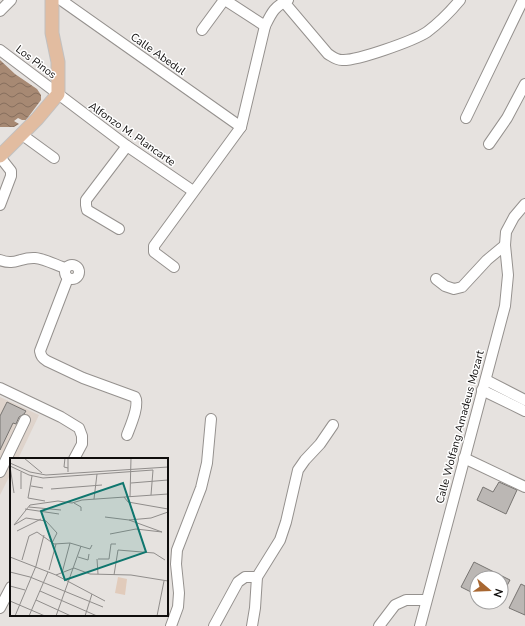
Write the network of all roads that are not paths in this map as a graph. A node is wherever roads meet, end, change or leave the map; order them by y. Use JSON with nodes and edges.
{"nodes":[{"id":1,"x":11,"y":0,"type":"edge"},
{"id":2,"x":52,"y":0,"type":"edge"},
{"id":3,"x":61,"y":0,"type":"edge"},
{"id":4,"x":224,"y":0,"type":"edge"},
{"id":5,"x":460,"y":0,"type":"edge"},
{"id":6,"x":524,"y":0,"type":"edge"},
{"id":7,"x":286,"y":1,"type":"edge"},
{"id":8,"x":0,"y":11,"type":"edge"},
{"id":9,"x":265,"y":26,"type":"junction"},
{"id":10,"x":202,"y":30,"type":"dead end"},
{"id":11,"x":0,"y":50,"type":"edge"},
{"id":12,"x":525,"y":84,"type":"edge"},
{"id":13,"x":58,"y":94,"type":"junction"},
{"id":14,"x":466,"y":118,"type":"dead end"},
{"id":15,"x":241,"y":127,"type":"junction"},
{"id":16,"x":21,"y":134,"type":"junction"},
{"id":17,"x":489,"y":144,"type":"dead end"},
{"id":18,"x":127,"y":146,"type":"junction"},
{"id":19,"x":0,"y":156,"type":"edge"},
{"id":20,"x":54,"y":158,"type":"dead end"},
{"id":21,"x":193,"y":191,"type":"junction"},
{"id":22,"x":525,"y":204,"type":"edge"},
{"id":23,"x":0,"y":205,"type":"edge"},
{"id":24,"x":119,"y":229,"type":"dead end"},
{"id":25,"x":505,"y":245,"type":"junction"},
{"id":26,"x":0,"y":260,"type":"edge"},
{"id":27,"x":174,"y":267,"type":"dead end"},
{"id":28,"x":436,"y":279,"type":"dead end"},
{"id":29,"x":486,"y":380,"type":"junction"},
{"id":30,"x":0,"y":388,"type":"edge"},
{"id":31,"x":482,"y":390,"type":"junction"},
{"id":32,"x":525,"y":400,"type":"edge"},
{"id":33,"x":525,"y":411,"type":"edge"},
{"id":34,"x":211,"y":419,"type":"dead end"},
{"id":35,"x":25,"y":420,"type":"dead end"},
{"id":36,"x":333,"y":425,"type":"dead end"},
{"id":37,"x":127,"y":435,"type":"dead end"},
{"id":38,"x":75,"y":458,"type":"edge"},
{"id":39,"x":464,"y":458,"type":"junction"},
{"id":40,"x":0,"y":472,"type":"edge"},
{"id":41,"x":525,"y":487,"type":"edge"},
{"id":42,"x":258,"y":577,"type":"junction"},
{"id":43,"x":10,"y":589,"type":"edge"},
{"id":44,"x":426,"y":600,"type":"junction"},
{"id":45,"x":0,"y":608,"type":"edge"},
{"id":46,"x":171,"y":626,"type":"edge"},
{"id":47,"x":214,"y":626,"type":"edge"},
{"id":48,"x":252,"y":626,"type":"edge"},
{"id":49,"x":378,"y":626,"type":"edge"},
{"id":50,"x":420,"y":626,"type":"edge"}],
"edges":[{"from":1,"to":8,"type":"street"},
{"from":2,"to":13,"type":"main road"},
{"from":3,"to":15,"type":"street","name":"Calle Abedul"},
{"from":4,"to":9,"type":"street"},
{"from":4,"to":10,"type":"street"},
{"from":5,"to":7,"type":"street"},
{"from":6,"to":14,"type":"street"},
{"from":7,"to":9,"type":"street"},
{"from":9,"to":15,"type":"street"},
{"from":11,"to":13,"type":"street","name":"Los Pinos"},
{"from":12,"to":17,"type":"street"},
{"from":13,"to":16,"type":"main road"},
{"from":13,"to":18,"type":"street","name":"Alfonzo M. Plancarte"},
{"from":15,"to":21,"type":"street"},
{"from":16,"to":19,"type":"main road"},
{"from":16,"to":20,"type":"street"},
{"from":18,"to":21,"type":"street","name":"Alfonzo M. Plancarte"},
{"from":18,"to":24,"type":"street"},
{"from":19,"to":23,"type":"street"},
{"from":21,"to":27,"type":"street"},
{"from":22,"to":25,"type":"street","name":"Calle Wolfang Amadeus Mozart"},
{"from":25,"to":28,"type":"street"},
{"from":25,"to":29,"type":"street","name":"Calle Wolfang Amadeus Mozart"},
{"from":26,"to":37,"type":"street"},
{"from":29,"to":31,"type":"street","name":"Calle Wolfang Amadeus Mozart"},
{"from":29,"to":32,"type":"street"},
{"from":30,"to":38,"type":"street"},
{"from":31,"to":33,"type":"street"},
{"from":31,"to":39,"type":"street","name":"Calle Wolfang Amadeus Mozart"},
{"from":34,"to":46,"type":"street"},
{"from":35,"to":40,"type":"street"},
{"from":36,"to":42,"type":"street"},
{"from":39,"to":41,"type":"street"},
{"from":39,"to":44,"type":"street","name":"Calle Wolfang Amadeus Mozart"},
{"from":42,"to":47,"type":"street"},
{"from":42,"to":48,"type":"street"},
{"from":43,"to":45,"type":"street"},
{"from":44,"to":49,"type":"street"},
{"from":44,"to":50,"type":"street","name":"Calle Wolfang Amadeus Mozart"}]}
